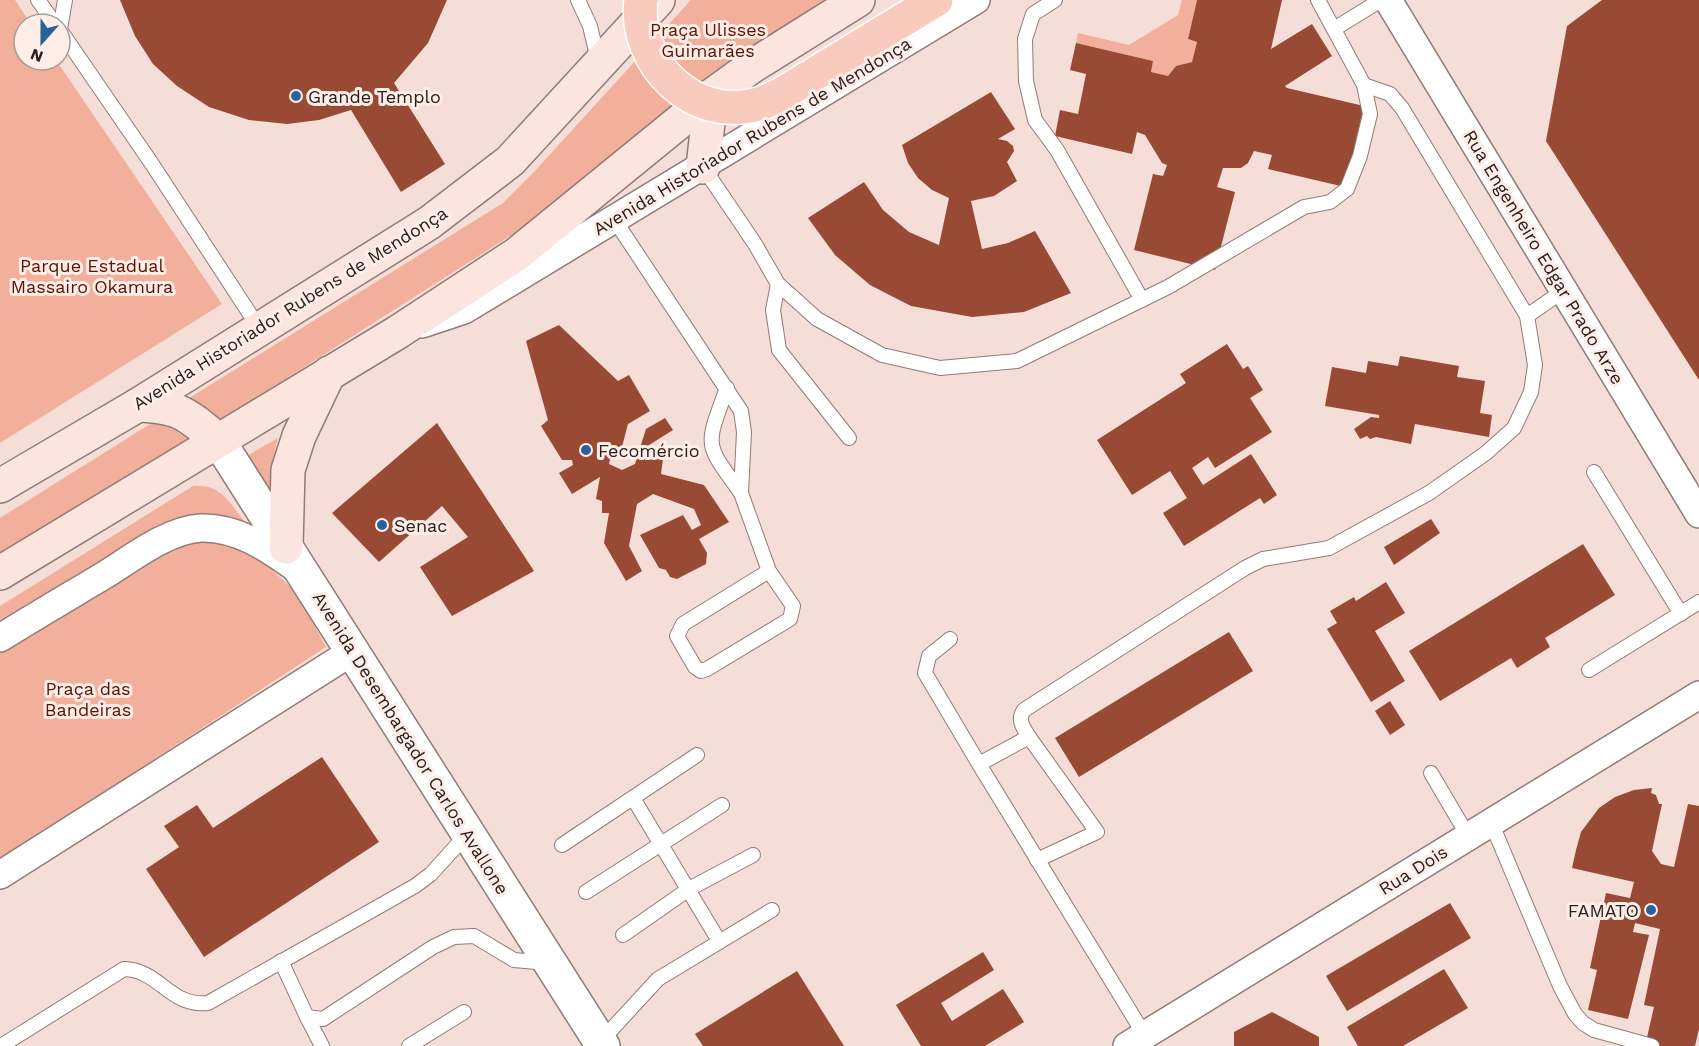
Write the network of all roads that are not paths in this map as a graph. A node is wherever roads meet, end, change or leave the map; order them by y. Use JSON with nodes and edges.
{"nodes":[{"id":1,"x":578,"y":0,"type":"edge"},
{"id":2,"x":641,"y":0,"type":"edge"},
{"id":3,"x":658,"y":0,"type":"edge"},
{"id":4,"x":858,"y":0,"type":"edge"},
{"id":5,"x":936,"y":0,"type":"edge"},
{"id":6,"x":976,"y":0,"type":"edge"},
{"id":7,"x":1055,"y":0,"type":"edge"},
{"id":8,"x":1317,"y":0,"type":"edge"},
{"id":9,"x":1382,"y":0,"type":"edge"},
{"id":10,"x":1388,"y":0,"type":"edge"},
{"id":11,"x":1334,"y":29,"type":"junction"},
{"id":12,"x":72,"y":47,"type":"edge"},
{"id":13,"x":599,"y":65,"type":"junction"},
{"id":14,"x":1364,"y":84,"type":"junction"},
{"id":15,"x":711,"y":96,"type":"junction"},
{"id":16,"x":703,"y":167,"type":"junction"},
{"id":17,"x":614,"y":219,"type":"junction"},
{"id":18,"x":778,"y":284,"type":"junction"},
{"id":19,"x":1563,"y":291,"type":"junction"},
{"id":20,"x":1142,"y":300,"type":"junction"},
{"id":21,"x":1527,"y":316,"type":"junction"},
{"id":22,"x":259,"y":328,"type":"junction"},
{"id":23,"x":398,"y":332,"type":"junction"},
{"id":24,"x":329,"y":373,"type":"junction"},
{"id":25,"x":727,"y":388,"type":"junction"},
{"id":26,"x":138,"y":405,"type":"junction"},
{"id":27,"x":849,"y":438,"type":"dead end"},
{"id":28,"x":218,"y":440,"type":"junction"},
{"id":29,"x":1594,"y":472,"type":"dead end"},
{"id":30,"x":0,"y":486,"type":"edge"},
{"id":31,"x":741,"y":493,"type":"junction"},
{"id":32,"x":1699,"y":514,"type":"edge"},
{"id":33,"x":294,"y":560,"type":"junction"},
{"id":34,"x":769,"y":571,"type":"junction"},
{"id":35,"x":0,"y":573,"type":"edge"},
{"id":36,"x":1699,"y":602,"type":"edge"},
{"id":37,"x":1680,"y":614,"type":"junction"},
{"id":38,"x":0,"y":638,"type":"edge"},
{"id":39,"x":951,"y":639,"type":"dead end"},
{"id":40,"x":352,"y":651,"type":"junction"},
{"id":41,"x":1590,"y":670,"type":"dead end"},
{"id":42,"x":1699,"y":695,"type":"edge"},
{"id":43,"x":1029,"y":737,"type":"junction"},
{"id":44,"x":697,"y":755,"type":"dead end"},
{"id":45,"x":979,"y":764,"type":"junction"},
{"id":46,"x":1431,"y":773,"type":"dead end"},
{"id":47,"x":633,"y":798,"type":"junction"},
{"id":48,"x":722,"y":805,"type":"dead end"},
{"id":49,"x":1491,"y":822,"type":"junction"},
{"id":50,"x":468,"y":833,"type":"junction"},
{"id":51,"x":1468,"y":836,"type":"junction"},
{"id":52,"x":661,"y":842,"type":"junction"},
{"id":53,"x":562,"y":845,"type":"dead end"},
{"id":54,"x":753,"y":855,"type":"dead end"},
{"id":55,"x":1037,"y":860,"type":"junction"},
{"id":56,"x":0,"y":875,"type":"edge"},
{"id":57,"x":689,"y":889,"type":"junction"},
{"id":58,"x":586,"y":892,"type":"dead end"},
{"id":59,"x":772,"y":910,"type":"dead end"},
{"id":60,"x":622,"y":935,"type":"dead end"},
{"id":61,"x":719,"y":941,"type":"junction"},
{"id":62,"x":281,"y":961,"type":"junction"},
{"id":63,"x":550,"y":963,"type":"junction"},
{"id":64,"x":464,"y":1012,"type":"dead end"},
{"id":65,"x":307,"y":1017,"type":"junction"},
{"id":66,"x":1140,"y":1042,"type":"edge"},
{"id":67,"x":599,"y":1044,"type":"edge"},
{"id":68,"x":1,"y":1046,"type":"edge"},
{"id":69,"x":322,"y":1046,"type":"edge"},
{"id":70,"x":409,"y":1046,"type":"edge"},
{"id":71,"x":1652,"y":1046,"type":"edge"}],
"edges":[{"from":1,"to":13,"type":"lane"},
{"from":2,"to":5,"type":"main road","bridge":true},
{"from":3,"to":13,"type":"main road","name":"Avenida Historiador Rubens de Mendonça"},
{"from":4,"to":15,"type":"main road","name":"Avenida Historiador Rubens de Mendonça"},
{"from":6,"to":16,"type":"street","name":"Avenida Historiador Rubens de Mendonça"},
{"from":7,"to":20,"type":"lane"},
{"from":8,"to":11,"type":"lane"},
{"from":9,"to":11,"type":"lane"},
{"from":10,"to":19,"type":"street","name":"Rua Engenheiro Edgar Prado Arze"},
{"from":11,"to":14,"type":"lane"},
{"from":12,"to":22,"type":"lane"},
{"from":13,"to":22,"type":"main road","name":"Avenida Historiador Rubens de Mendonça"},
{"from":14,"to":20,"type":"lane"},
{"from":14,"to":21,"type":"lane"},
{"from":15,"to":16,"type":"main road"},
{"from":15,"to":23,"type":"main road","name":"Avenida Historiador Rubens de Mendonça"},
{"from":16,"to":17,"type":"street","name":"Avenida Historiador Rubens de Mendonça"},
{"from":16,"to":18,"type":"lane"},
{"from":17,"to":23,"type":"street","name":"Avenida Historiador Rubens de Mendonça"},
{"from":17,"to":25,"type":"lane"},
{"from":18,"to":20,"type":"lane"},
{"from":18,"to":27,"type":"lane"},
{"from":19,"to":21,"type":"lane"},
{"from":19,"to":32,"type":"street","name":"Rua Engenheiro Edgar Prado Arze"},
{"from":21,"to":43,"type":"lane"},
{"from":22,"to":26,"type":"main road","name":"Avenida Historiador Rubens de Mendonça"},
{"from":23,"to":24,"type":"main road","name":"Avenida Historiador Rubens de Mendonça"},
{"from":24,"to":28,"type":"main road","name":"Avenida Historiador Rubens de Mendonça"},
{"from":24,"to":33,"type":"main road"},
{"from":25,"to":31,"type":"lane"},
{"from":25,"to":31,"type":"lane"},
{"from":26,"to":28,"type":"main road"},
{"from":26,"to":30,"type":"main road","name":"Avenida Historiador Rubens de Mendonça"},
{"from":28,"to":33,"type":"street","name":"Avenida Desembargador Carlos Avallone"},
{"from":28,"to":35,"type":"main road","name":"Avenida Historiador Rubens de Mendonça"},
{"from":29,"to":37,"type":"lane"},
{"from":31,"to":34,"type":"lane"},
{"from":33,"to":38,"type":"street"},
{"from":33,"to":40,"type":"street","name":"Avenida Desembargador Carlos Avallone"},
{"from":34,"to":34,"type":"lane"},
{"from":36,"to":37,"type":"lane"},
{"from":37,"to":41,"type":"lane"},
{"from":39,"to":45,"type":"lane"},
{"from":40,"to":50,"type":"street","name":"Avenida Desembargador Carlos Avallone"},
{"from":40,"to":56,"type":"street"},
{"from":42,"to":49,"type":"street","name":"Rua Dois"},
{"from":43,"to":45,"type":"lane"},
{"from":43,"to":55,"type":"lane"},
{"from":44,"to":47,"type":"lane"},
{"from":45,"to":55,"type":"lane"},
{"from":46,"to":51,"type":"lane"},
{"from":47,"to":52,"type":"lane"},
{"from":47,"to":53,"type":"lane"},
{"from":48,"to":52,"type":"lane"},
{"from":49,"to":51,"type":"street","name":"Rua Dois"},
{"from":49,"to":71,"type":"lane"},
{"from":50,"to":62,"type":"lane"},
{"from":50,"to":63,"type":"street","name":"Avenida Desembargador Carlos Avallone"},
{"from":51,"to":66,"type":"street","name":"Rua Dois"},
{"from":52,"to":57,"type":"lane"},
{"from":52,"to":58,"type":"lane"},
{"from":54,"to":57,"type":"lane"},
{"from":55,"to":66,"type":"lane"},
{"from":57,"to":60,"type":"lane"},
{"from":57,"to":61,"type":"lane"},
{"from":59,"to":61,"type":"lane"},
{"from":61,"to":67,"type":"lane"},
{"from":62,"to":65,"type":"lane"},
{"from":62,"to":68,"type":"lane"},
{"from":63,"to":65,"type":"lane"},
{"from":63,"to":67,"type":"street","name":"Avenida Desembargador Carlos Avallone"},
{"from":64,"to":70,"type":"lane"},
{"from":65,"to":69,"type":"lane"}]}
